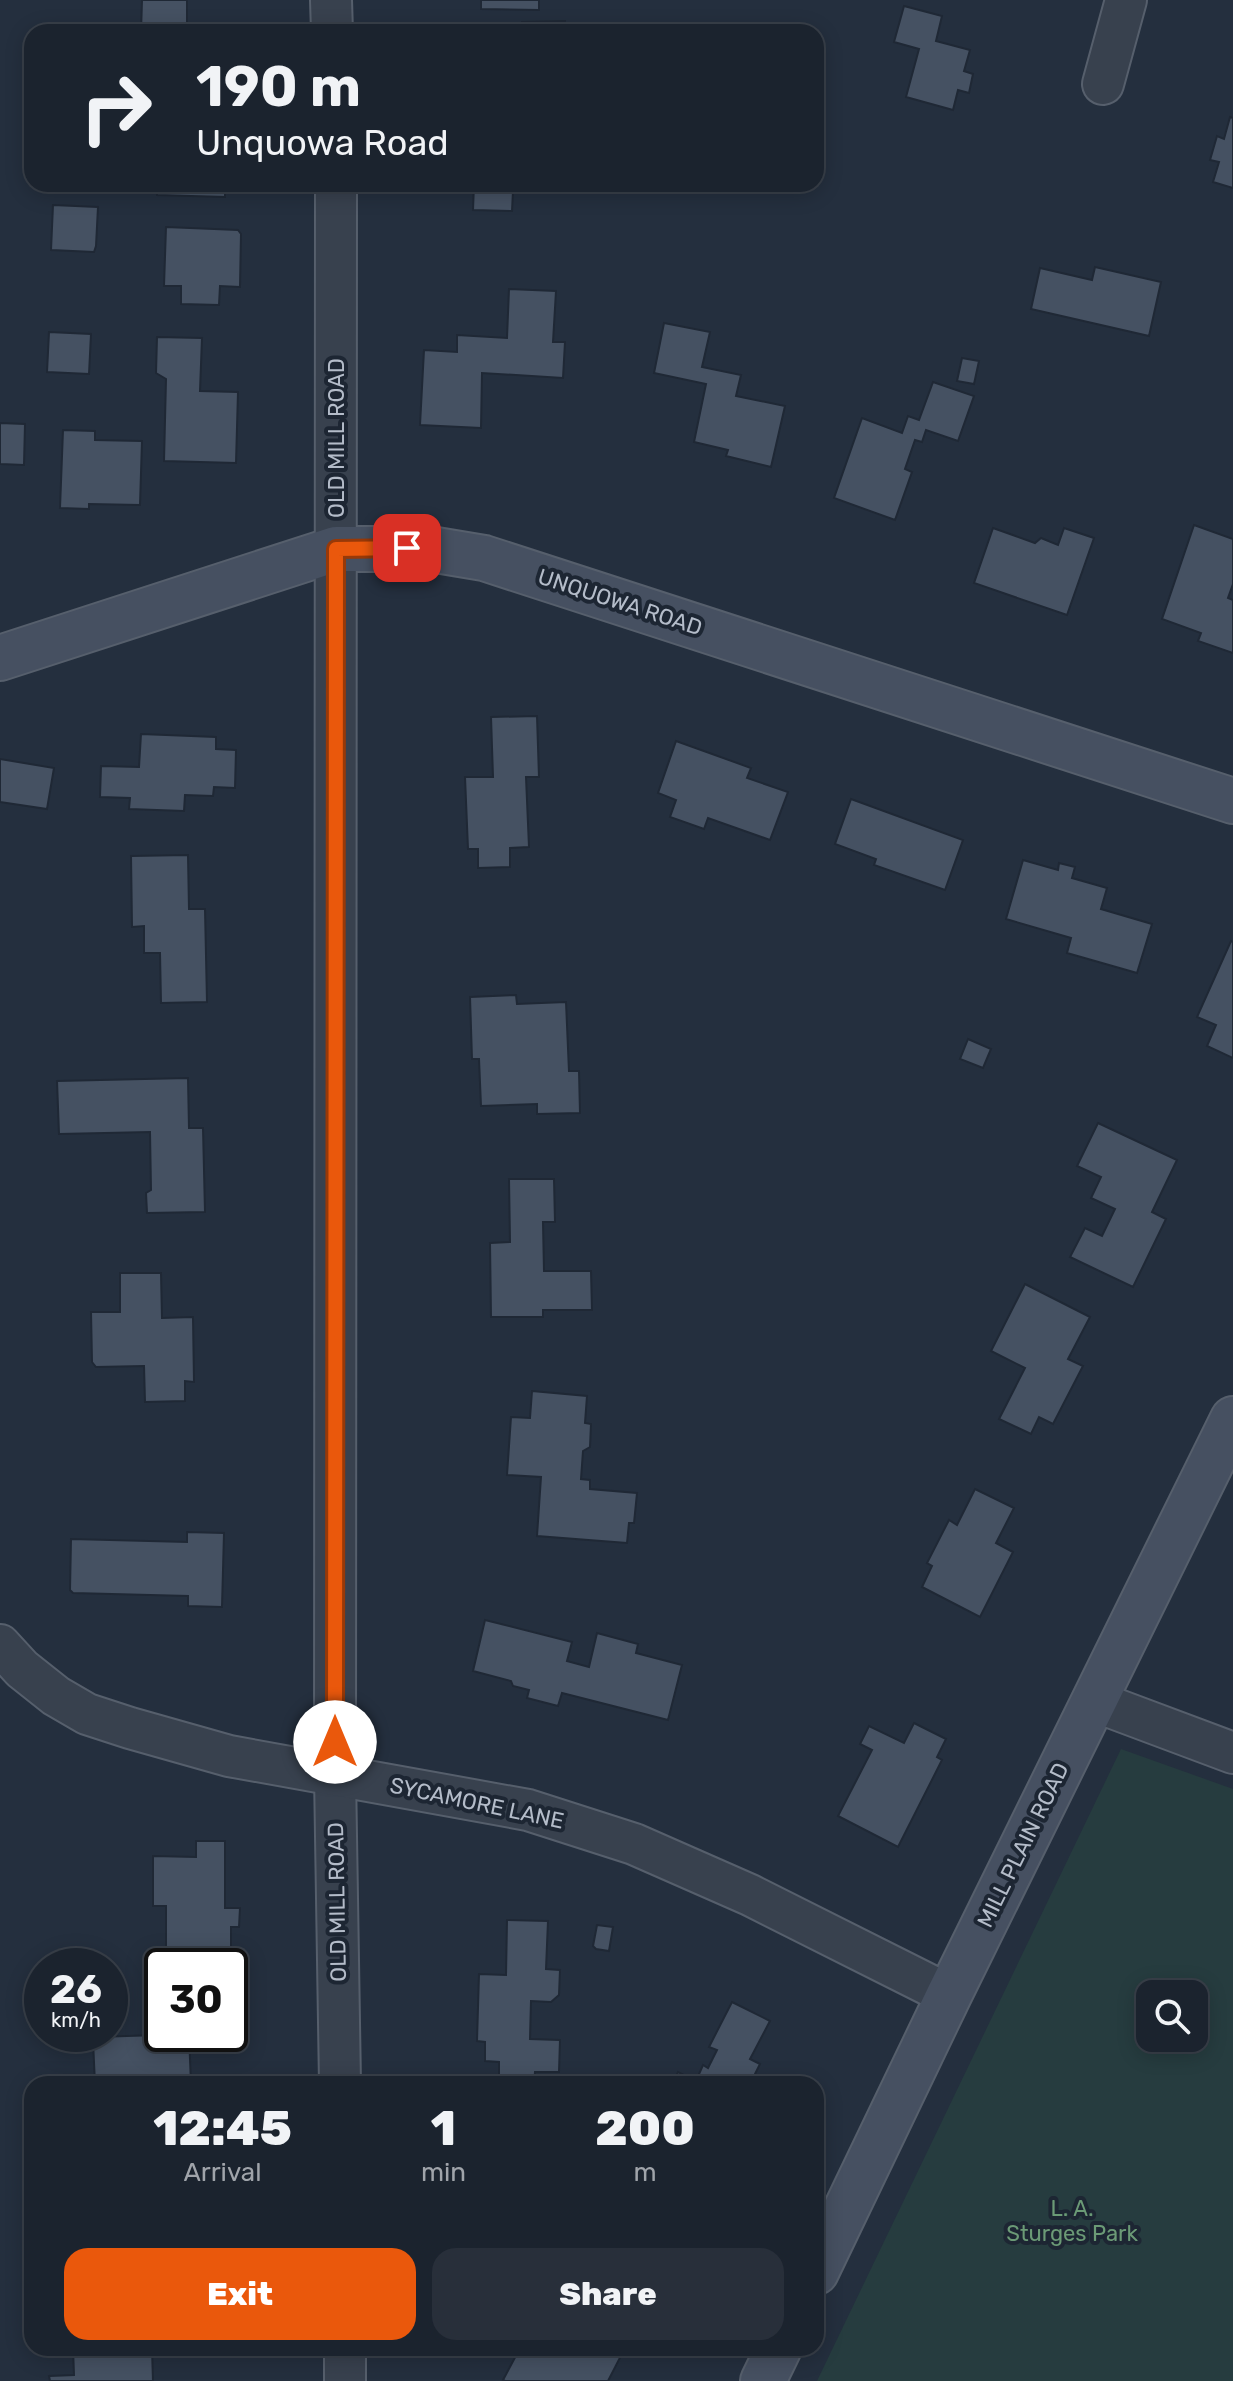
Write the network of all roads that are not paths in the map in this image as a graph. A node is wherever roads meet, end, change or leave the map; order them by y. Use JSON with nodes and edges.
{"nodes":[{"id":1,"x":331,"y":0,"type":"edge"},
{"id":2,"x":1126,"y":0,"type":"edge"},
{"id":3,"x":332,"y":24,"type":"edge"},
{"id":4,"x":1103,"y":84,"type":"dead end"},
{"id":5,"x":336,"y":192,"type":"edge"},
{"id":6,"x":336,"y":549,"type":"junction"},
{"id":7,"x":0,"y":658,"type":"edge"},
{"id":8,"x":1233,"y":801,"type":"edge"},
{"id":9,"x":1233,"y":1419,"type":"edge"},
{"id":10,"x":0,"y":1645,"type":"edge"},
{"id":11,"x":1094,"y":1701,"type":"junction"},
{"id":12,"x":1233,"y":1753,"type":"edge"},
{"id":13,"x":335,"y":1774,"type":"junction"},
{"id":14,"x":949,"y":1995,"type":"junction"},
{"id":15,"x":340,"y":2076,"type":"edge"},
{"id":16,"x":824,"y":2255,"type":"edge"},
{"id":17,"x":345,"y":2356,"type":"edge"},
{"id":18,"x":775,"y":2356,"type":"edge"},
{"id":19,"x":345,"y":2381,"type":"edge"},
{"id":20,"x":763,"y":2381,"type":"edge"}],
"edges":[{"from":1,"to":3,"type":"street"},
{"from":2,"to":4,"type":"street"},
{"from":5,"to":6,"type":"street","name":"OLD MILL ROAD"},
{"from":6,"to":7,"type":"street","name":"UNQUOWA ROAD"},
{"from":6,"to":8,"type":"street","name":"UNQUOWA ROAD"},
{"from":6,"to":13,"type":"street","name":"OLD MILL ROAD"},
{"from":9,"to":11,"type":"street","name":"MILL PLAIN ROAD"},
{"from":10,"to":13,"type":"street","name":"SYCAMORE LANE"},
{"from":11,"to":12,"type":"street"},
{"from":11,"to":14,"type":"street","name":"MILL PLAIN ROAD"},
{"from":13,"to":14,"type":"street","name":"SYCAMORE LANE"},
{"from":13,"to":15,"type":"street","name":"OLD MILL ROAD"},
{"from":14,"to":16,"type":"street","name":"MILL PLAIN ROAD"},
{"from":17,"to":19,"type":"street"},
{"from":18,"to":20,"type":"street"}]}
